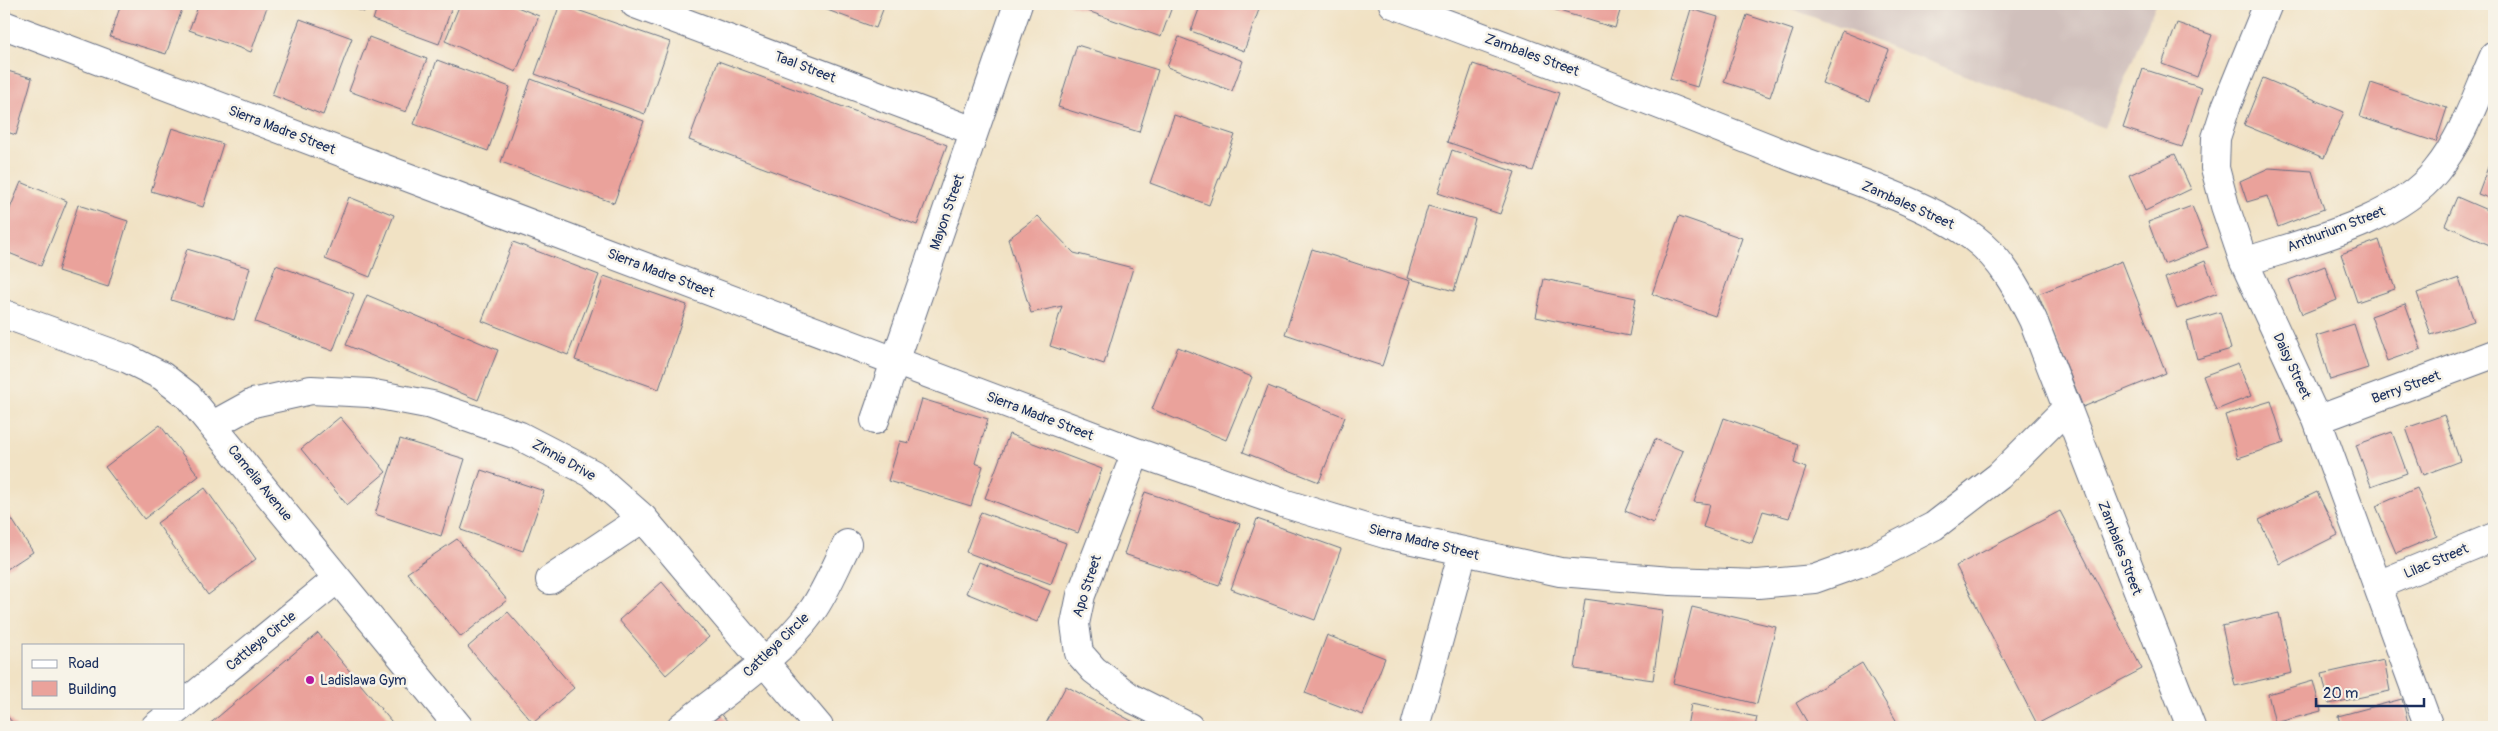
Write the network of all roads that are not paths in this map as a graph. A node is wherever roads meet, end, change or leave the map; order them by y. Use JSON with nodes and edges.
{"nodes":[{"id":1,"x":635,"y":4,"type":"edge"},
{"id":2,"x":1018,"y":4,"type":"edge"},
{"id":3,"x":1393,"y":4,"type":"edge"},
{"id":4,"x":2268,"y":4,"type":"edge"},
{"id":5,"x":4,"y":26,"type":"edge"},
{"id":6,"x":2494,"y":56,"type":"edge"},
{"id":7,"x":974,"y":131,"type":"junction"},
{"id":8,"x":2244,"y":262,"type":"junction"},
{"id":9,"x":4,"y":314,"type":"edge"},
{"id":10,"x":2494,"y":354,"type":"edge"},
{"id":11,"x":895,"y":361,"type":"junction"},
{"id":12,"x":2066,"y":409,"type":"junction"},
{"id":13,"x":875,"y":420,"type":"dead end"},
{"id":14,"x":2317,"y":420,"type":"junction"},
{"id":15,"x":213,"y":425,"type":"junction"},
{"id":16,"x":1136,"y":452,"type":"junction"},
{"id":17,"x":643,"y":518,"type":"junction"},
{"id":18,"x":2494,"y":537,"type":"edge"},
{"id":19,"x":847,"y":544,"type":"dead end"},
{"id":20,"x":1463,"y":551,"type":"junction"},
{"id":21,"x":337,"y":578,"type":"junction"},
{"id":22,"x":550,"y":580,"type":"dead end"},
{"id":23,"x":2378,"y":585,"type":"junction"},
{"id":24,"x":764,"y":661,"type":"junction"},
{"id":25,"x":185,"y":703,"type":"edge"},
{"id":26,"x":179,"y":708,"type":"edge"},
{"id":27,"x":155,"y":727,"type":"edge"},
{"id":28,"x":458,"y":727,"type":"edge"},
{"id":29,"x":681,"y":727,"type":"edge"},
{"id":30,"x":818,"y":727,"type":"edge"},
{"id":31,"x":1189,"y":727,"type":"edge"},
{"id":32,"x":1415,"y":727,"type":"edge"},
{"id":33,"x":2191,"y":727,"type":"edge"},
{"id":34,"x":2428,"y":727,"type":"edge"}],
"edges":[{"from":1,"to":7,"type":"street","name":"Taal Street"},
{"from":2,"to":7,"type":"street","name":"Mayon Street"},
{"from":3,"to":12,"type":"street","name":"Zambales Street"},
{"from":4,"to":8,"type":"street","name":"Daisy Street"},
{"from":5,"to":11,"type":"street","name":"Sierra Madre Street"},
{"from":6,"to":8,"type":"street","name":"Anthurium Street"},
{"from":7,"to":11,"type":"street","name":"Mayon Street"},
{"from":8,"to":14,"type":"street","name":"Daisy Street"},
{"from":9,"to":15,"type":"street","name":"Camelia Avenue"},
{"from":10,"to":14,"type":"street","name":"Berry Street"},
{"from":11,"to":13,"type":"street","name":"Mayon Street"},
{"from":11,"to":16,"type":"street","name":"Sierra Madre Street"},
{"from":12,"to":20,"type":"street","name":"Sierra Madre Street"},
{"from":12,"to":33,"type":"street","name":"Zambales Street"},
{"from":14,"to":23,"type":"street","name":"Daisy Street"},
{"from":15,"to":17,"type":"street","name":"Zinnia Drive"},
{"from":15,"to":21,"type":"street","name":"Camelia Avenue"},
{"from":16,"to":20,"type":"street","name":"Sierra Madre Street"},
{"from":16,"to":31,"type":"street","name":"Apo Street"},
{"from":17,"to":22,"type":"street"},
{"from":17,"to":24,"type":"street","name":"Zinnia Drive"},
{"from":18,"to":23,"type":"street","name":"Lilac Street"},
{"from":19,"to":24,"type":"street","name":"Cattleya Circle"},
{"from":20,"to":32,"type":"street"},
{"from":21,"to":25,"type":"street","name":"Cattleya Circle"},
{"from":21,"to":28,"type":"street","name":"Camelia Avenue"},
{"from":23,"to":34,"type":"street","name":"Daisy Street"},
{"from":24,"to":29,"type":"street","name":"Cattleya Circle"},
{"from":24,"to":30,"type":"street","name":"Zinnia Drive"},
{"from":26,"to":27,"type":"street"}]}
